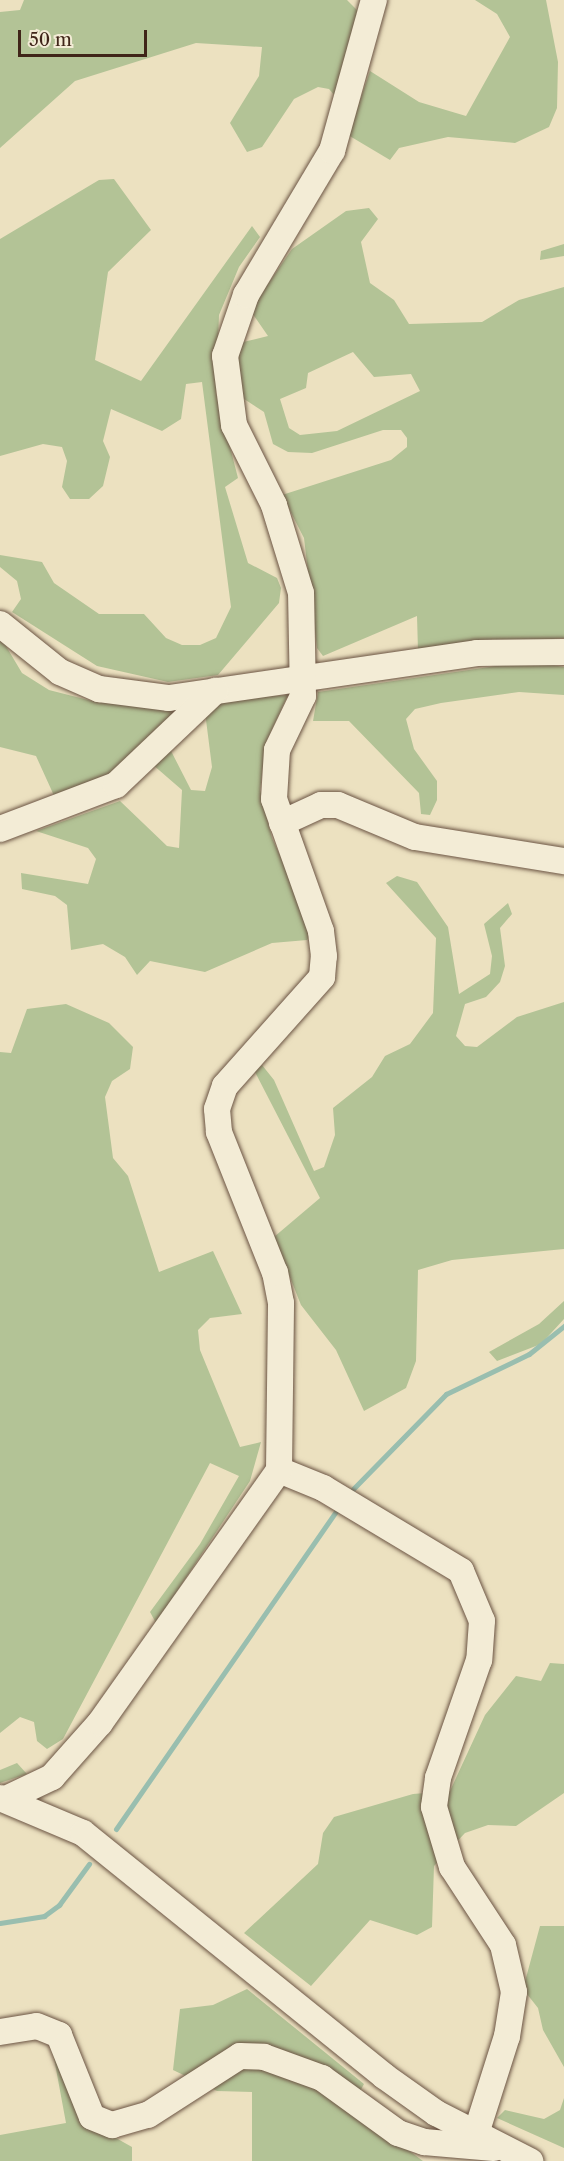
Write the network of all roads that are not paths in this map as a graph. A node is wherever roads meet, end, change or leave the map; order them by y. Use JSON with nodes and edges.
{"nodes":[{"id":1,"x":374,"y":0,"type":"edge"},
{"id":2,"x":0,"y":624,"type":"edge"},
{"id":3,"x":564,"y":652,"type":"edge"},
{"id":4,"x":304,"y":680,"type":"junction"},
{"id":5,"x":214,"y":691,"type":"junction"},
{"id":6,"x":282,"y":822,"type":"junction"},
{"id":7,"x":0,"y":829,"type":"edge"},
{"id":8,"x":564,"y":861,"type":"edge"},
{"id":9,"x":279,"y":1470,"type":"junction"},
{"id":10,"x":4,"y":1798,"type":"edge"},
{"id":11,"x":0,"y":2032,"type":"edge"},
{"id":12,"x":476,"y":2134,"type":"junction"},
{"id":13,"x":501,"y":2148,"type":"junction"},
{"id":14,"x":530,"y":2161,"type":"edge"}],
"edges":[{"from":1,"to":4,"type":"street"},
{"from":2,"to":5,"type":"street"},
{"from":3,"to":4,"type":"street"},
{"from":4,"to":5,"type":"street"},
{"from":4,"to":6,"type":"street"},
{"from":5,"to":7,"type":"street"},
{"from":6,"to":8,"type":"street"},
{"from":6,"to":9,"type":"street"},
{"from":9,"to":10,"type":"street"},
{"from":9,"to":12,"type":"street"},
{"from":10,"to":12,"type":"street"},
{"from":11,"to":13,"type":"street"},
{"from":12,"to":13,"type":"street"},
{"from":13,"to":14,"type":"street"}]}
